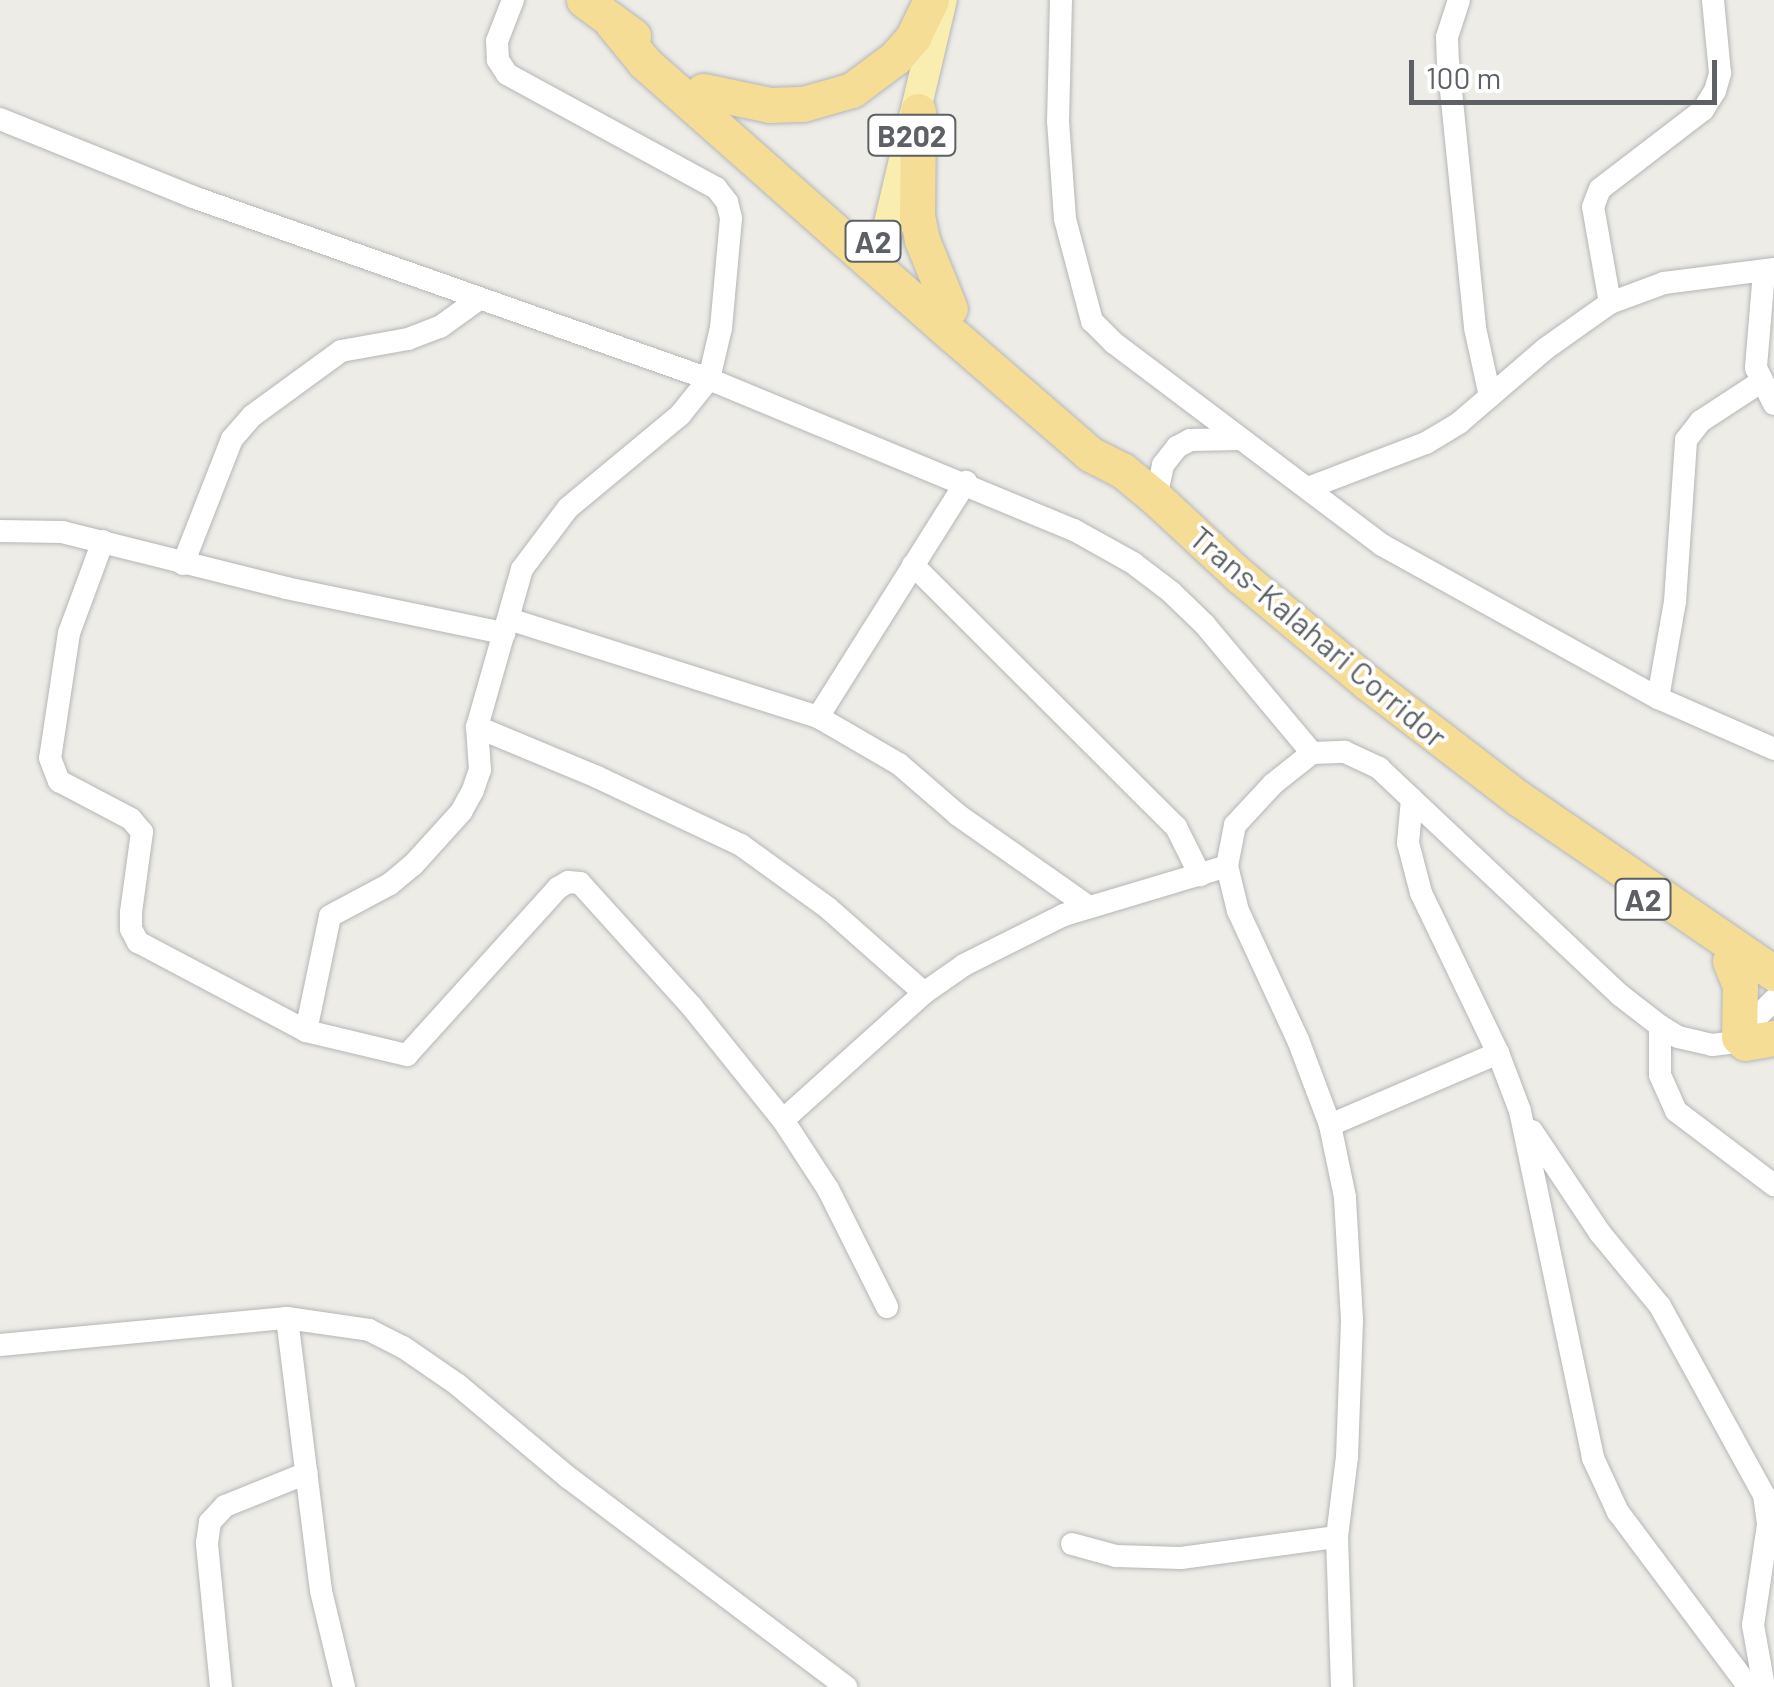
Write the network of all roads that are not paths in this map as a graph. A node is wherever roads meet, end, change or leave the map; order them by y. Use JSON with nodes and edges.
{"nodes":[{"id":1,"x":513,"y":0,"type":"edge"},
{"id":2,"x":584,"y":0,"type":"edge"},
{"id":3,"x":930,"y":0,"type":"edge"},
{"id":4,"x":942,"y":0,"type":"edge"},
{"id":5,"x":1061,"y":0,"type":"edge"},
{"id":6,"x":1459,"y":0,"type":"edge"},
{"id":7,"x":1713,"y":0,"type":"edge"},
{"id":8,"x":613,"y":24,"type":"junction"},
{"id":9,"x":703,"y":91,"type":"junction"},
{"id":10,"x":918,"y":111,"type":"junction"},
{"id":11,"x":0,"y":119,"type":"edge"},
{"id":12,"x":880,"y":260,"type":"junction"},
{"id":13,"x":1769,"y":270,"type":"edge"},
{"id":14,"x":476,"y":301,"type":"junction"},
{"id":15,"x":1610,"y":304,"type":"junction"},
{"id":16,"x":950,"y":308,"type":"junction"},
{"id":17,"x":709,"y":379,"type":"junction"},
{"id":18,"x":1760,"y":383,"type":"junction"},
{"id":19,"x":1490,"y":396,"type":"junction"},
{"id":20,"x":1774,"y":404,"type":"edge"},
{"id":21,"x":1242,"y":440,"type":"junction"},
{"id":22,"x":1122,"y":470,"type":"junction"},
{"id":23,"x":966,"y":482,"type":"junction"},
{"id":24,"x":1308,"y":488,"type":"junction"},
{"id":25,"x":1156,"y":498,"type":"junction"},
{"id":26,"x":0,"y":531,"type":"edge"},
{"id":27,"x":102,"y":541,"type":"junction"},
{"id":28,"x":183,"y":564,"type":"junction"},
{"id":29,"x":913,"y":565,"type":"junction"},
{"id":30,"x":507,"y":626,"type":"junction"},
{"id":31,"x":1658,"y":698,"type":"junction"},
{"id":32,"x":818,"y":717,"type":"junction"},
{"id":33,"x":477,"y":727,"type":"junction"},
{"id":34,"x":1774,"y":745,"type":"edge"},
{"id":35,"x":1312,"y":753,"type":"junction"},
{"id":36,"x":1518,"y":798,"type":"junction"},
{"id":37,"x":1412,"y":799,"type":"junction"},
{"id":38,"x":1227,"y":866,"type":"junction"},
{"id":39,"x":1200,"y":875,"type":"junction"},
{"id":40,"x":1088,"y":907,"type":"junction"},
{"id":41,"x":1730,"y":960,"type":"junction"},
{"id":42,"x":1774,"y":973,"type":"edge"},
{"id":43,"x":924,"y":993,"type":"junction"},
{"id":44,"x":1774,"y":997,"type":"edge"},
{"id":45,"x":1660,"y":1026,"type":"junction"},
{"id":46,"x":306,"y":1031,"type":"junction"},
{"id":47,"x":1751,"y":1038,"type":"edge"},
{"id":48,"x":1498,"y":1053,"type":"junction"},
{"id":49,"x":1520,"y":1111,"type":"junction"},
{"id":50,"x":783,"y":1120,"type":"junction"},
{"id":51,"x":1330,"y":1125,"type":"junction"},
{"id":52,"x":1774,"y":1185,"type":"edge"},
{"id":53,"x":886,"y":1307,"type":"dead end"},
{"id":54,"x":287,"y":1318,"type":"junction"},
{"id":55,"x":0,"y":1345,"type":"edge"},
{"id":56,"x":306,"y":1473,"type":"junction"},
{"id":57,"x":1337,"y":1537,"type":"junction"},
{"id":58,"x":1072,"y":1544,"type":"dead end"},
{"id":59,"x":221,"y":1687,"type":"edge"},
{"id":60,"x":344,"y":1687,"type":"edge"},
{"id":61,"x":846,"y":1687,"type":"edge"},
{"id":62,"x":1342,"y":1687,"type":"edge"},
{"id":63,"x":1748,"y":1687,"type":"edge"},
{"id":64,"x":1764,"y":1687,"type":"edge"}],
"edges":[{"from":1,"to":17,"type":"street"},
{"from":2,"to":8,"type":"highway","name":"Trans-Kalahari Corridor","number":"A2"},
{"from":3,"to":9,"type":"highway"},
{"from":4,"to":10,"type":"main road","number":"B202"},
{"from":5,"to":21,"type":"street"},
{"from":6,"to":19,"type":"street"},
{"from":7,"to":15,"type":"street"},
{"from":8,"to":9,"type":"highway","name":"Trans-Kalahari Corridor","number":"A2"},
{"from":8,"to":12,"type":"highway","name":"Trans-Kalahari Corridor","number":"A2"},
{"from":9,"to":12,"type":"highway","name":"Trans-Kalahari Corridor","number":"A2"},
{"from":10,"to":12,"type":"main road","number":"B202"},
{"from":10,"to":16,"type":"highway"},
{"from":11,"to":14,"type":"street"},
{"from":12,"to":16,"type":"highway","name":"Trans-Kalahari Corridor","number":"A2"},
{"from":12,"to":22,"type":"highway","name":"Trans-Kalahari Corridor","number":"A2"},
{"from":13,"to":15,"type":"street"},
{"from":13,"to":18,"type":"street"},
{"from":14,"to":17,"type":"street"},
{"from":14,"to":28,"type":"street"},
{"from":15,"to":19,"type":"street"},
{"from":16,"to":22,"type":"highway","name":"Trans-Kalahari Corridor","number":"A2"},
{"from":17,"to":23,"type":"street"},
{"from":17,"to":30,"type":"street"},
{"from":18,"to":20,"type":"street"},
{"from":18,"to":31,"type":"street"},
{"from":19,"to":24,"type":"street"},
{"from":21,"to":24,"type":"street"},
{"from":21,"to":25,"type":"street"},
{"from":22,"to":25,"type":"highway","name":"Trans-Kalahari Corridor","number":"A2"},
{"from":23,"to":29,"type":"street"},
{"from":23,"to":35,"type":"street"},
{"from":24,"to":31,"type":"street"},
{"from":25,"to":36,"type":"highway","name":"Trans-Kalahari Corridor","number":"A2"},
{"from":26,"to":27,"type":"street"},
{"from":27,"to":28,"type":"street"},
{"from":27,"to":46,"type":"street"},
{"from":28,"to":30,"type":"street"},
{"from":29,"to":32,"type":"street"},
{"from":29,"to":39,"type":"street"},
{"from":30,"to":32,"type":"street"},
{"from":30,"to":33,"type":"street"},
{"from":31,"to":34,"type":"street"},
{"from":32,"to":40,"type":"street"},
{"from":33,"to":43,"type":"street"},
{"from":33,"to":46,"type":"street"},
{"from":35,"to":37,"type":"street"},
{"from":35,"to":38,"type":"street"},
{"from":36,"to":41,"type":"highway","name":"Trans-Kalahari Corridor","number":"A2"},
{"from":36,"to":42,"type":"highway","name":"Trans-Kalahari Corridor","number":"A2"},
{"from":37,"to":45,"type":"street"},
{"from":37,"to":48,"type":"street"},
{"from":38,"to":39,"type":"street"},
{"from":38,"to":51,"type":"street"},
{"from":39,"to":40,"type":"street"},
{"from":40,"to":43,"type":"street"},
{"from":41,"to":44,"type":"highway","name":"Trans-Kalahari Corridor","number":"A2"},
{"from":41,"to":47,"type":"highway"},
{"from":43,"to":50,"type":"street"},
{"from":44,"to":47,"type":"street"},
{"from":45,"to":47,"type":"street"},
{"from":45,"to":52,"type":"street"},
{"from":46,"to":50,"type":"street"},
{"from":48,"to":49,"type":"street"},
{"from":48,"to":51,"type":"street"},
{"from":49,"to":63,"type":"street"},
{"from":49,"to":64,"type":"street"},
{"from":50,"to":53,"type":"street"},
{"from":51,"to":57,"type":"street"},
{"from":54,"to":55,"type":"street"},
{"from":54,"to":56,"type":"street"},
{"from":54,"to":61,"type":"street"},
{"from":56,"to":59,"type":"street"},
{"from":56,"to":60,"type":"street"},
{"from":57,"to":58,"type":"street"},
{"from":57,"to":62,"type":"street"}]}
